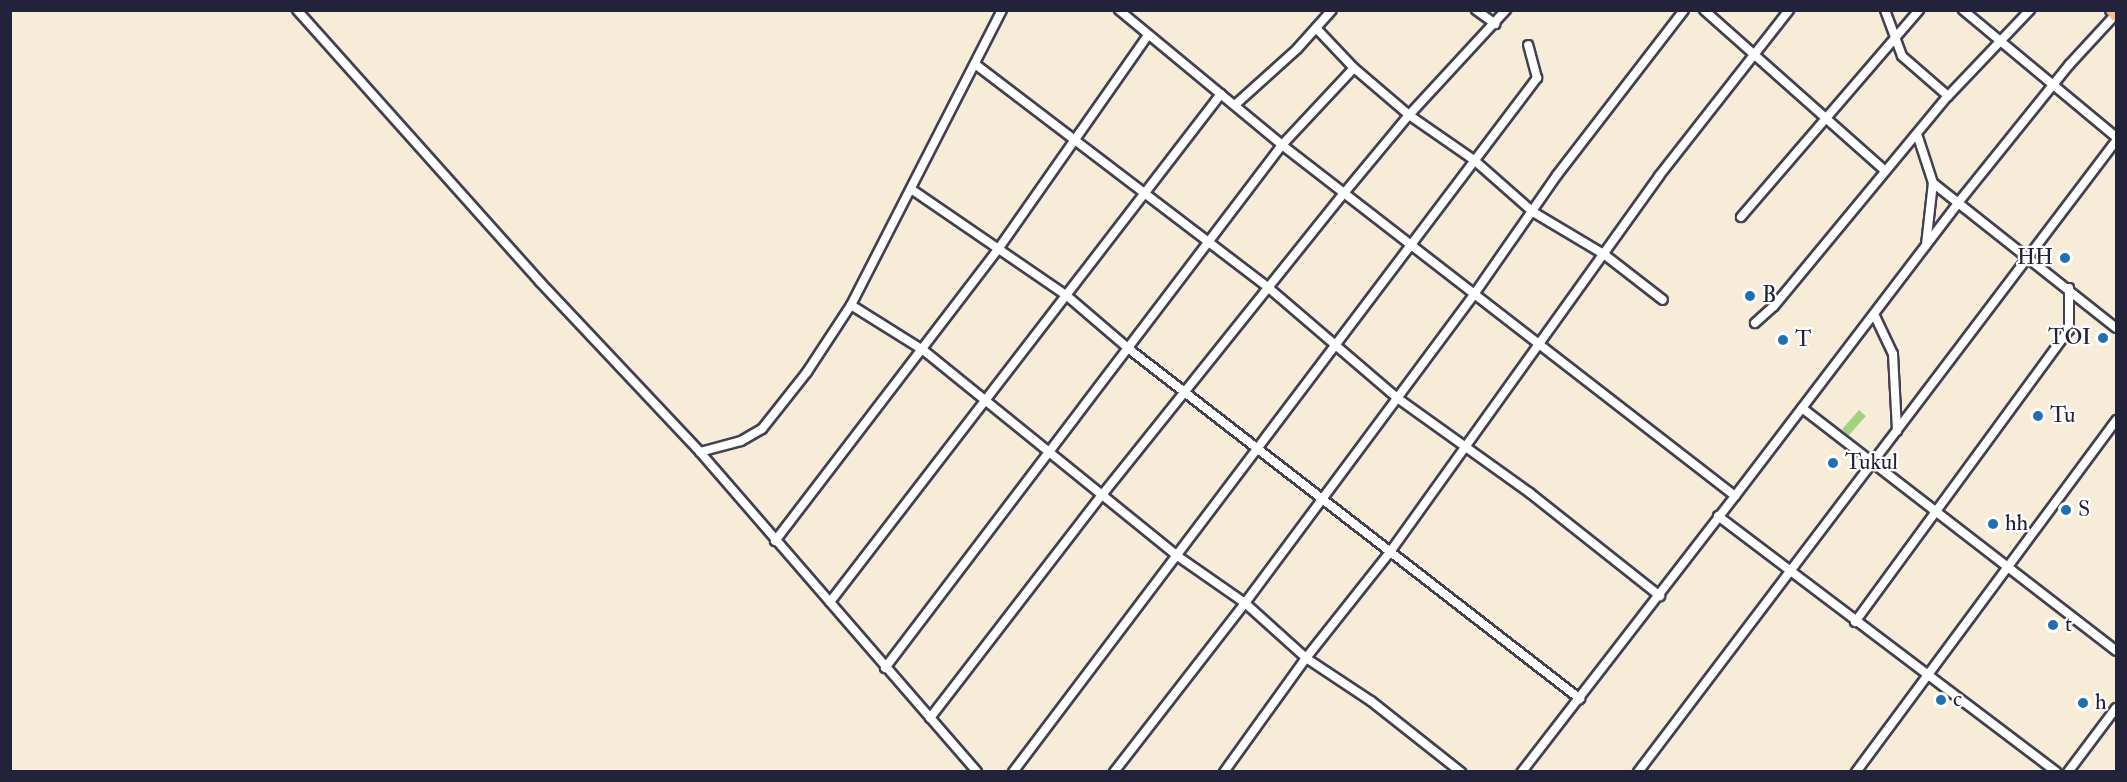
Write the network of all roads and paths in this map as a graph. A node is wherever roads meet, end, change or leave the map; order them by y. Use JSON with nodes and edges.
{"nodes":[{"id":1,"x":297,"y":10,"type":"edge"},
{"id":2,"x":1002,"y":10,"type":"edge"},
{"id":3,"x":1119,"y":10,"type":"edge"},
{"id":4,"x":1332,"y":10,"type":"edge"},
{"id":5,"x":1476,"y":10,"type":"edge"},
{"id":6,"x":1506,"y":10,"type":"edge"},
{"id":7,"x":1684,"y":10,"type":"edge"},
{"id":8,"x":1704,"y":10,"type":"edge"},
{"id":9,"x":1789,"y":10,"type":"edge"},
{"id":10,"x":1885,"y":10,"type":"edge"},
{"id":11,"x":1919,"y":10,"type":"edge"},
{"id":12,"x":1964,"y":10,"type":"edge"},
{"id":13,"x":2030,"y":10,"type":"edge"},
{"id":14,"x":2112,"y":10,"type":"edge"},
{"id":15,"x":2116,"y":14,"type":"edge"},
{"id":16,"x":1495,"y":24,"type":"junction"},
{"id":17,"x":1316,"y":28,"type":"junction"},
{"id":18,"x":1148,"y":35,"type":"junction"},
{"id":19,"x":1893,"y":38,"type":"junction"},
{"id":20,"x":2002,"y":42,"type":"junction"},
{"id":21,"x":1528,"y":45,"type":"dead end"},
{"id":22,"x":1755,"y":57,"type":"junction"},
{"id":23,"x":975,"y":64,"type":"junction"},
{"id":24,"x":1354,"y":68,"type":"junction"},
{"id":25,"x":2055,"y":82,"type":"junction"},
{"id":26,"x":1221,"y":94,"type":"junction"},
{"id":27,"x":1948,"y":96,"type":"junction"},
{"id":28,"x":1236,"y":104,"type":"junction"},
{"id":29,"x":1409,"y":115,"type":"junction"},
{"id":30,"x":1826,"y":120,"type":"junction"},
{"id":31,"x":2116,"y":136,"type":"edge"},
{"id":32,"x":1918,"y":137,"type":"junction"},
{"id":33,"x":1077,"y":139,"type":"junction"},
{"id":34,"x":2116,"y":141,"type":"edge"},
{"id":35,"x":1282,"y":145,"type":"junction"},
{"id":36,"x":1474,"y":160,"type":"junction"},
{"id":37,"x":1884,"y":170,"type":"junction"},
{"id":38,"x":1933,"y":183,"type":"junction"},
{"id":39,"x":911,"y":189,"type":"junction"},
{"id":40,"x":1143,"y":190,"type":"junction"},
{"id":41,"x":1345,"y":192,"type":"junction"},
{"id":42,"x":1958,"y":203,"type":"junction"},
{"id":43,"x":1533,"y":212,"type":"junction"},
{"id":44,"x":1741,"y":217,"type":"dead end"},
{"id":45,"x":1210,"y":242,"type":"junction"},
{"id":46,"x":1413,"y":244,"type":"junction"},
{"id":47,"x":1926,"y":247,"type":"junction"},
{"id":48,"x":999,"y":248,"type":"junction"},
{"id":49,"x":1605,"y":255,"type":"junction"},
{"id":50,"x":2029,"y":258,"type":"junction"},
{"id":51,"x":2069,"y":288,"type":"junction"},
{"id":52,"x":1270,"y":289,"type":"junction"},
{"id":53,"x":1475,"y":293,"type":"junction"},
{"id":54,"x":1066,"y":295,"type":"junction"},
{"id":55,"x":1663,"y":300,"type":"dead end"},
{"id":56,"x":851,"y":305,"type":"junction"},
{"id":57,"x":1874,"y":314,"type":"junction"},
{"id":58,"x":1755,"y":323,"type":"dead end"},
{"id":59,"x":2116,"y":328,"type":"edge"},
{"id":60,"x":1540,"y":343,"type":"junction"},
{"id":61,"x":1335,"y":346,"type":"junction"},
{"id":62,"x":1129,"y":349,"type":"junction"},
{"id":63,"x":923,"y":350,"type":"junction"},
{"id":64,"x":1187,"y":393,"type":"junction"},
{"id":65,"x":1396,"y":397,"type":"junction"},
{"id":66,"x":985,"y":402,"type":"junction"},
{"id":67,"x":1802,"y":408,"type":"junction"},
{"id":68,"x":2116,"y":420,"type":"edge"},
{"id":69,"x":1897,"y":431,"type":"junction"},
{"id":70,"x":1466,"y":446,"type":"junction"},
{"id":71,"x":1257,"y":448,"type":"junction"},
{"id":72,"x":700,"y":452,"type":"junction"},
{"id":73,"x":1050,"y":452,"type":"junction"},
{"id":74,"x":1870,"y":462,"type":"junction"},
{"id":75,"x":1102,"y":495,"type":"junction"},
{"id":76,"x":1735,"y":496,"type":"junction"},
{"id":77,"x":1323,"y":497,"type":"junction"},
{"id":78,"x":1936,"y":514,"type":"junction"},
{"id":79,"x":1718,"y":516,"type":"junction"},
{"id":80,"x":775,"y":541,"type":"junction"},
{"id":81,"x":1390,"y":552,"type":"junction"},
{"id":82,"x":1176,"y":555,"type":"junction"},
{"id":83,"x":2007,"y":566,"type":"junction"},
{"id":84,"x":1790,"y":573,"type":"junction"},
{"id":85,"x":1660,"y":596,"type":"junction"},
{"id":86,"x":830,"y":602,"type":"junction"},
{"id":87,"x":1245,"y":603,"type":"junction"},
{"id":88,"x":1855,"y":622,"type":"junction"},
{"id":89,"x":2116,"y":651,"type":"edge"},
{"id":90,"x":1305,"y":658,"type":"junction"},
{"id":91,"x":885,"y":668,"type":"junction"},
{"id":92,"x":1928,"y":675,"type":"junction"},
{"id":93,"x":1580,"y":699,"type":"junction"},
{"id":94,"x":2116,"y":708,"type":"edge"},
{"id":95,"x":930,"y":718,"type":"junction"},
{"id":96,"x":977,"y":771,"type":"edge"},
{"id":97,"x":1013,"y":771,"type":"edge"},
{"id":98,"x":1114,"y":771,"type":"edge"},
{"id":99,"x":1224,"y":771,"type":"edge"},
{"id":100,"x":1461,"y":771,"type":"edge"},
{"id":101,"x":1522,"y":771,"type":"edge"},
{"id":102,"x":1638,"y":771,"type":"edge"},
{"id":103,"x":1856,"y":771,"type":"edge"},
{"id":104,"x":2056,"y":771,"type":"edge"},
{"id":105,"x":2068,"y":771,"type":"edge"}],
"edges":[{"from":1,"to":72,"type":"street"},
{"from":2,"to":23,"type":"street"},
{"from":3,"to":18,"type":"street"},
{"from":4,"to":17,"type":"street"},
{"from":5,"to":16,"type":"street"},
{"from":6,"to":16,"type":"street"},
{"from":7,"to":43,"type":"street"},
{"from":8,"to":22,"type":"street"},
{"from":9,"to":22,"type":"street"},
{"from":10,"to":19,"type":"street"},
{"from":11,"to":19,"type":"street"},
{"from":12,"to":20,"type":"street"},
{"from":13,"to":20,"type":"street"},
{"from":14,"to":15,"type":"main road"},
{"from":15,"to":25,"type":"street"},
{"from":16,"to":29,"type":"street"},
{"from":17,"to":24,"type":"street"},
{"from":17,"to":28,"type":"street"},
{"from":18,"to":26,"type":"street"},
{"from":18,"to":33,"type":"street"},
{"from":19,"to":27,"type":"street"},
{"from":19,"to":30,"type":"street"},
{"from":20,"to":25,"type":"street"},
{"from":20,"to":27,"type":"street"},
{"from":21,"to":36,"type":"street"},
{"from":22,"to":30,"type":"street"},
{"from":22,"to":49,"type":"street"},
{"from":23,"to":33,"type":"street"},
{"from":23,"to":39,"type":"street"},
{"from":24,"to":29,"type":"street"},
{"from":24,"to":35,"type":"street"},
{"from":25,"to":31,"type":"street"},
{"from":25,"to":42,"type":"street"},
{"from":26,"to":28,"type":"street"},
{"from":26,"to":40,"type":"street"},
{"from":27,"to":32,"type":"street"},
{"from":28,"to":35,"type":"street"},
{"from":29,"to":36,"type":"street"},
{"from":29,"to":41,"type":"street"},
{"from":30,"to":37,"type":"street"},
{"from":30,"to":44,"type":"street"},
{"from":32,"to":37,"type":"street"},
{"from":32,"to":38,"type":"street"},
{"from":33,"to":40,"type":"street"},
{"from":33,"to":48,"type":"street"},
{"from":34,"to":50,"type":"street"},
{"from":35,"to":41,"type":"street"},
{"from":35,"to":45,"type":"street"},
{"from":36,"to":43,"type":"street"},
{"from":36,"to":46,"type":"street"},
{"from":37,"to":58,"type":"street"},
{"from":38,"to":42,"type":"street"},
{"from":38,"to":47,"type":"street"},
{"from":39,"to":48,"type":"street"},
{"from":39,"to":56,"type":"street"},
{"from":40,"to":45,"type":"street"},
{"from":40,"to":54,"type":"street"},
{"from":41,"to":46,"type":"street"},
{"from":41,"to":52,"type":"street"},
{"from":42,"to":47,"type":"street"},
{"from":42,"to":50,"type":"street"},
{"from":43,"to":49,"type":"street"},
{"from":43,"to":53,"type":"street"},
{"from":45,"to":52,"type":"street"},
{"from":45,"to":62,"type":"street"},
{"from":46,"to":53,"type":"street"},
{"from":46,"to":61,"type":"street"},
{"from":47,"to":57,"type":"street"},
{"from":48,"to":54,"type":"street"},
{"from":48,"to":63,"type":"street"},
{"from":49,"to":55,"type":"street"},
{"from":49,"to":60,"type":"street"},
{"from":50,"to":51,"type":"street"},
{"from":50,"to":69,"type":"street"},
{"from":51,"to":59,"type":"street"},
{"from":51,"to":78,"type":"street"},
{"from":52,"to":61,"type":"street"},
{"from":52,"to":64,"type":"street"},
{"from":53,"to":60,"type":"street"},
{"from":53,"to":65,"type":"street"},
{"from":54,"to":62,"type":"street"},
{"from":54,"to":66,"type":"street"},
{"from":56,"to":63,"type":"street"},
{"from":56,"to":72,"type":"street"},
{"from":57,"to":67,"type":"street"},
{"from":57,"to":69,"type":"street"},
{"from":60,"to":70,"type":"street"},
{"from":60,"to":76,"type":"street"},
{"from":61,"to":65,"type":"street"},
{"from":61,"to":71,"type":"street"},
{"from":62,"to":64,"type":"street"},
{"from":62,"to":73,"type":"street"},
{"from":63,"to":66,"type":"street"},
{"from":63,"to":80,"type":"street"},
{"from":64,"to":71,"type":"street"},
{"from":64,"to":75,"type":"street"},
{"from":65,"to":70,"type":"street"},
{"from":65,"to":77,"type":"street"},
{"from":66,"to":73,"type":"street"},
{"from":66,"to":86,"type":"street"},
{"from":67,"to":74,"type":"street"},
{"from":67,"to":76,"type":"street"},
{"from":68,"to":83,"type":"street"},
{"from":69,"to":74,"type":"street"},
{"from":70,"to":81,"type":"street"},
{"from":70,"to":85,"type":"street"},
{"from":71,"to":77,"type":"street"},
{"from":71,"to":82,"type":"street"},
{"from":72,"to":80,"type":"street"},
{"from":73,"to":75,"type":"street"},
{"from":73,"to":91,"type":"street"},
{"from":74,"to":78,"type":"street"},
{"from":74,"to":84,"type":"street"},
{"from":75,"to":82,"type":"street"},
{"from":75,"to":95,"type":"street"},
{"from":76,"to":79,"type":"street"},
{"from":77,"to":81,"type":"street"},
{"from":77,"to":87,"type":"street"},
{"from":78,"to":83,"type":"street"},
{"from":78,"to":88,"type":"street"},
{"from":79,"to":84,"type":"street"},
{"from":79,"to":85,"type":"street"},
{"from":80,"to":86,"type":"street"},
{"from":81,"to":90,"type":"street"},
{"from":81,"to":93,"type":"street"},
{"from":82,"to":87,"type":"street"},
{"from":82,"to":97,"type":"street"},
{"from":83,"to":89,"type":"street"},
{"from":83,"to":92,"type":"street"},
{"from":84,"to":88,"type":"street"},
{"from":84,"to":102,"type":"street"},
{"from":85,"to":93,"type":"street"},
{"from":86,"to":91,"type":"street"},
{"from":87,"to":90,"type":"street"},
{"from":87,"to":98,"type":"street"},
{"from":88,"to":92,"type":"street"},
{"from":90,"to":99,"type":"street"},
{"from":90,"to":100,"type":"street"},
{"from":91,"to":95,"type":"street"},
{"from":92,"to":103,"type":"street"},
{"from":92,"to":104,"type":"street"},
{"from":93,"to":101,"type":"street"},
{"from":94,"to":105,"type":"street"},
{"from":95,"to":96,"type":"street"}]}
